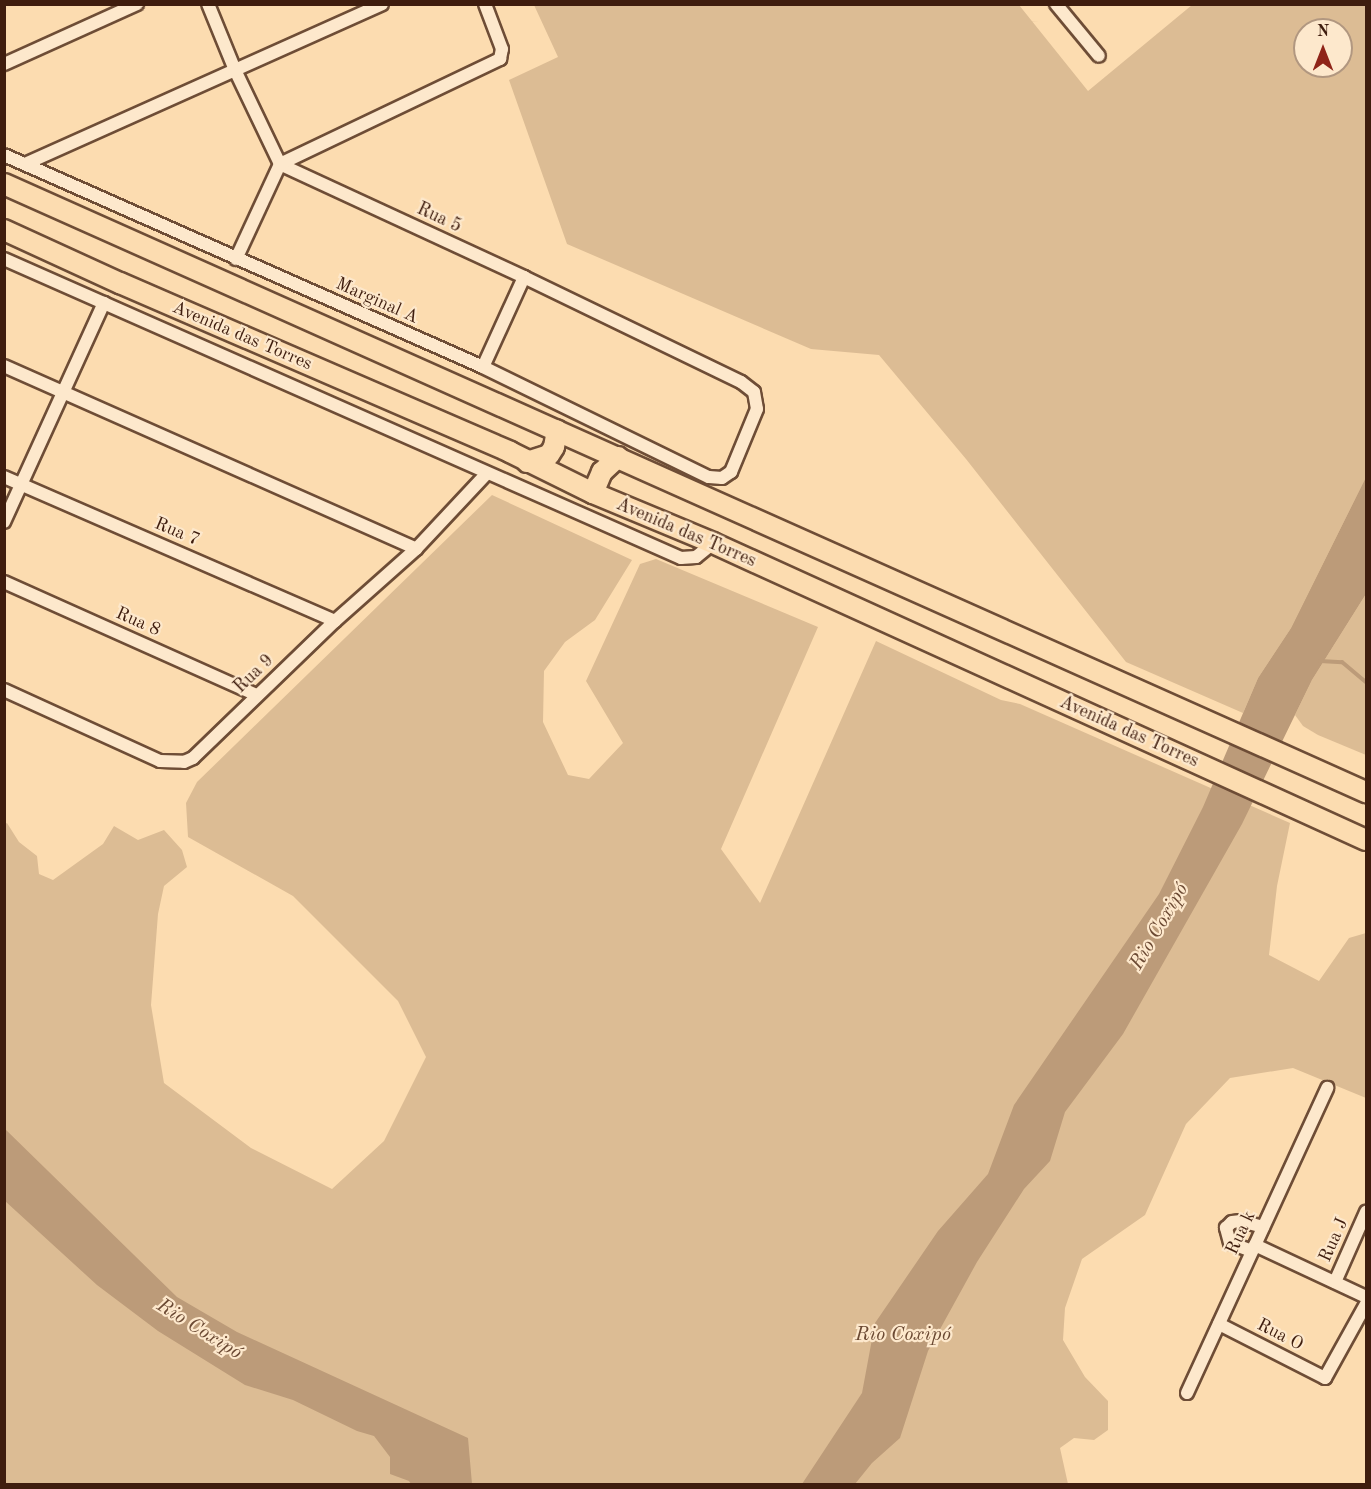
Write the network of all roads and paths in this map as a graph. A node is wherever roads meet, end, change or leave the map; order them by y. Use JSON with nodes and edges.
{"nodes":[{"id":1,"x":137,"y":4,"type":"edge"},
{"id":2,"x":208,"y":4,"type":"edge"},
{"id":3,"x":382,"y":4,"type":"edge"},
{"id":4,"x":485,"y":4,"type":"edge"},
{"id":5,"x":1056,"y":4,"type":"edge"},
{"id":6,"x":1099,"y":56,"type":"dead end"},
{"id":7,"x":4,"y":64,"type":"edge"},
{"id":8,"x":235,"y":70,"type":"junction"},
{"id":9,"x":4,"y":155,"type":"edge"},
{"id":10,"x":25,"y":164,"type":"junction"},
{"id":11,"x":280,"y":164,"type":"junction"},
{"id":12,"x":4,"y":184,"type":"edge"},
{"id":13,"x":4,"y":230,"type":"edge"},
{"id":14,"x":4,"y":259,"type":"edge"},
{"id":15,"x":236,"y":259,"type":"junction"},
{"id":16,"x":524,"y":277,"type":"junction"},
{"id":17,"x":104,"y":303,"type":"junction"},
{"id":18,"x":4,"y":366,"type":"edge"},
{"id":19,"x":483,"y":367,"type":"junction"},
{"id":20,"x":64,"y":392,"type":"junction"},
{"id":21,"x":557,"y":430,"type":"junction"},
{"id":22,"x":618,"y":457,"type":"junction"},
{"id":23,"x":527,"y":462,"type":"junction"},
{"id":24,"x":731,"y":472,"type":"joint"},
{"id":25,"x":487,"y":473,"type":"junction"},
{"id":26,"x":4,"y":477,"type":"edge"},
{"id":27,"x":22,"y":484,"type":"junction"},
{"id":28,"x":593,"y":493,"type":"junction"},
{"id":29,"x":4,"y":522,"type":"edge"},
{"id":30,"x":712,"y":543,"type":"junction"},
{"id":31,"x":416,"y":549,"type":"junction"},
{"id":32,"x":4,"y":582,"type":"edge"},
{"id":33,"x":336,"y":621,"type":"junction"},
{"id":34,"x":4,"y":690,"type":"edge"},
{"id":35,"x":257,"y":695,"type":"junction"},
{"id":36,"x":1359,"y":788,"type":"edge"},
{"id":37,"x":1366,"y":840,"type":"edge"},
{"id":38,"x":1327,"y":1088,"type":"dead end"},
{"id":39,"x":1366,"y":1212,"type":"edge"},
{"id":40,"x":1263,"y":1227,"type":"junction"},
{"id":41,"x":1254,"y":1248,"type":"junction"},
{"id":42,"x":1335,"y":1282,"type":"junction"},
{"id":43,"x":1366,"y":1297,"type":"edge"},
{"id":44,"x":1366,"y":1304,"type":"edge"},
{"id":45,"x":1219,"y":1324,"type":"junction"},
{"id":46,"x":1187,"y":1393,"type":"dead end"}],
"edges":[{"from":1,"to":7,"type":"street"},
{"from":2,"to":8,"type":"street"},
{"from":3,"to":8,"type":"street"},
{"from":4,"to":11,"type":"street"},
{"from":5,"to":6,"type":"street"},
{"from":8,"to":10,"type":"street"},
{"from":8,"to":11,"type":"street"},
{"from":9,"to":10,"type":"street","name":"Marginal A"},
{"from":10,"to":15,"type":"street","name":"Marginal A"},
{"from":11,"to":15,"type":"street"},
{"from":11,"to":16,"type":"street","name":"Rua 5"},
{"from":12,"to":21,"type":"main road"},
{"from":13,"to":23,"type":"main road","name":"Avenida das Torres"},
{"from":14,"to":17,"type":"street"},
{"from":15,"to":19,"type":"street","name":"Marginal A"},
{"from":16,"to":19,"type":"street"},
{"from":16,"to":24,"type":"street","name":"Rua 5"},
{"from":17,"to":20,"type":"street"},
{"from":17,"to":25,"type":"street"},
{"from":18,"to":20,"type":"street"},
{"from":19,"to":24,"type":"street","name":"Marginal A"},
{"from":20,"to":27,"type":"street"},
{"from":20,"to":31,"type":"street"},
{"from":21,"to":22,"type":"main road"},
{"from":21,"to":23,"type":"main road"},
{"from":22,"to":28,"type":"main road"},
{"from":22,"to":36,"type":"main road"},
{"from":23,"to":28,"type":"main road","name":"Avenida das Torres"},
{"from":25,"to":30,"type":"street"},
{"from":25,"to":31,"type":"street","name":"Rua 9"},
{"from":26,"to":27,"type":"street","name":"Rua 7"},
{"from":27,"to":29,"type":"street"},
{"from":27,"to":33,"type":"street","name":"Rua 7"},
{"from":28,"to":30,"type":"main road","name":"Avenida das Torres"},
{"from":30,"to":37,"type":"main road","name":"Avenida das Torres"},
{"from":31,"to":33,"type":"street","name":"Rua 9"},
{"from":32,"to":35,"type":"street","name":"Rua 8"},
{"from":33,"to":35,"type":"street","name":"Rua 9"},
{"from":34,"to":35,"type":"street","name":"Rua 9"},
{"from":38,"to":40,"type":"street","name":"Rua k"},
{"from":39,"to":42,"type":"street","name":"Rua J"},
{"from":40,"to":41,"type":"street","name":"Rua k"},
{"from":40,"to":41,"type":"street"},
{"from":41,"to":42,"type":"street"},
{"from":41,"to":45,"type":"street","name":"Rua k"},
{"from":42,"to":43,"type":"street"},
{"from":44,"to":45,"type":"street","name":"Rua O"},
{"from":45,"to":46,"type":"street","name":"Rua k"}]}
